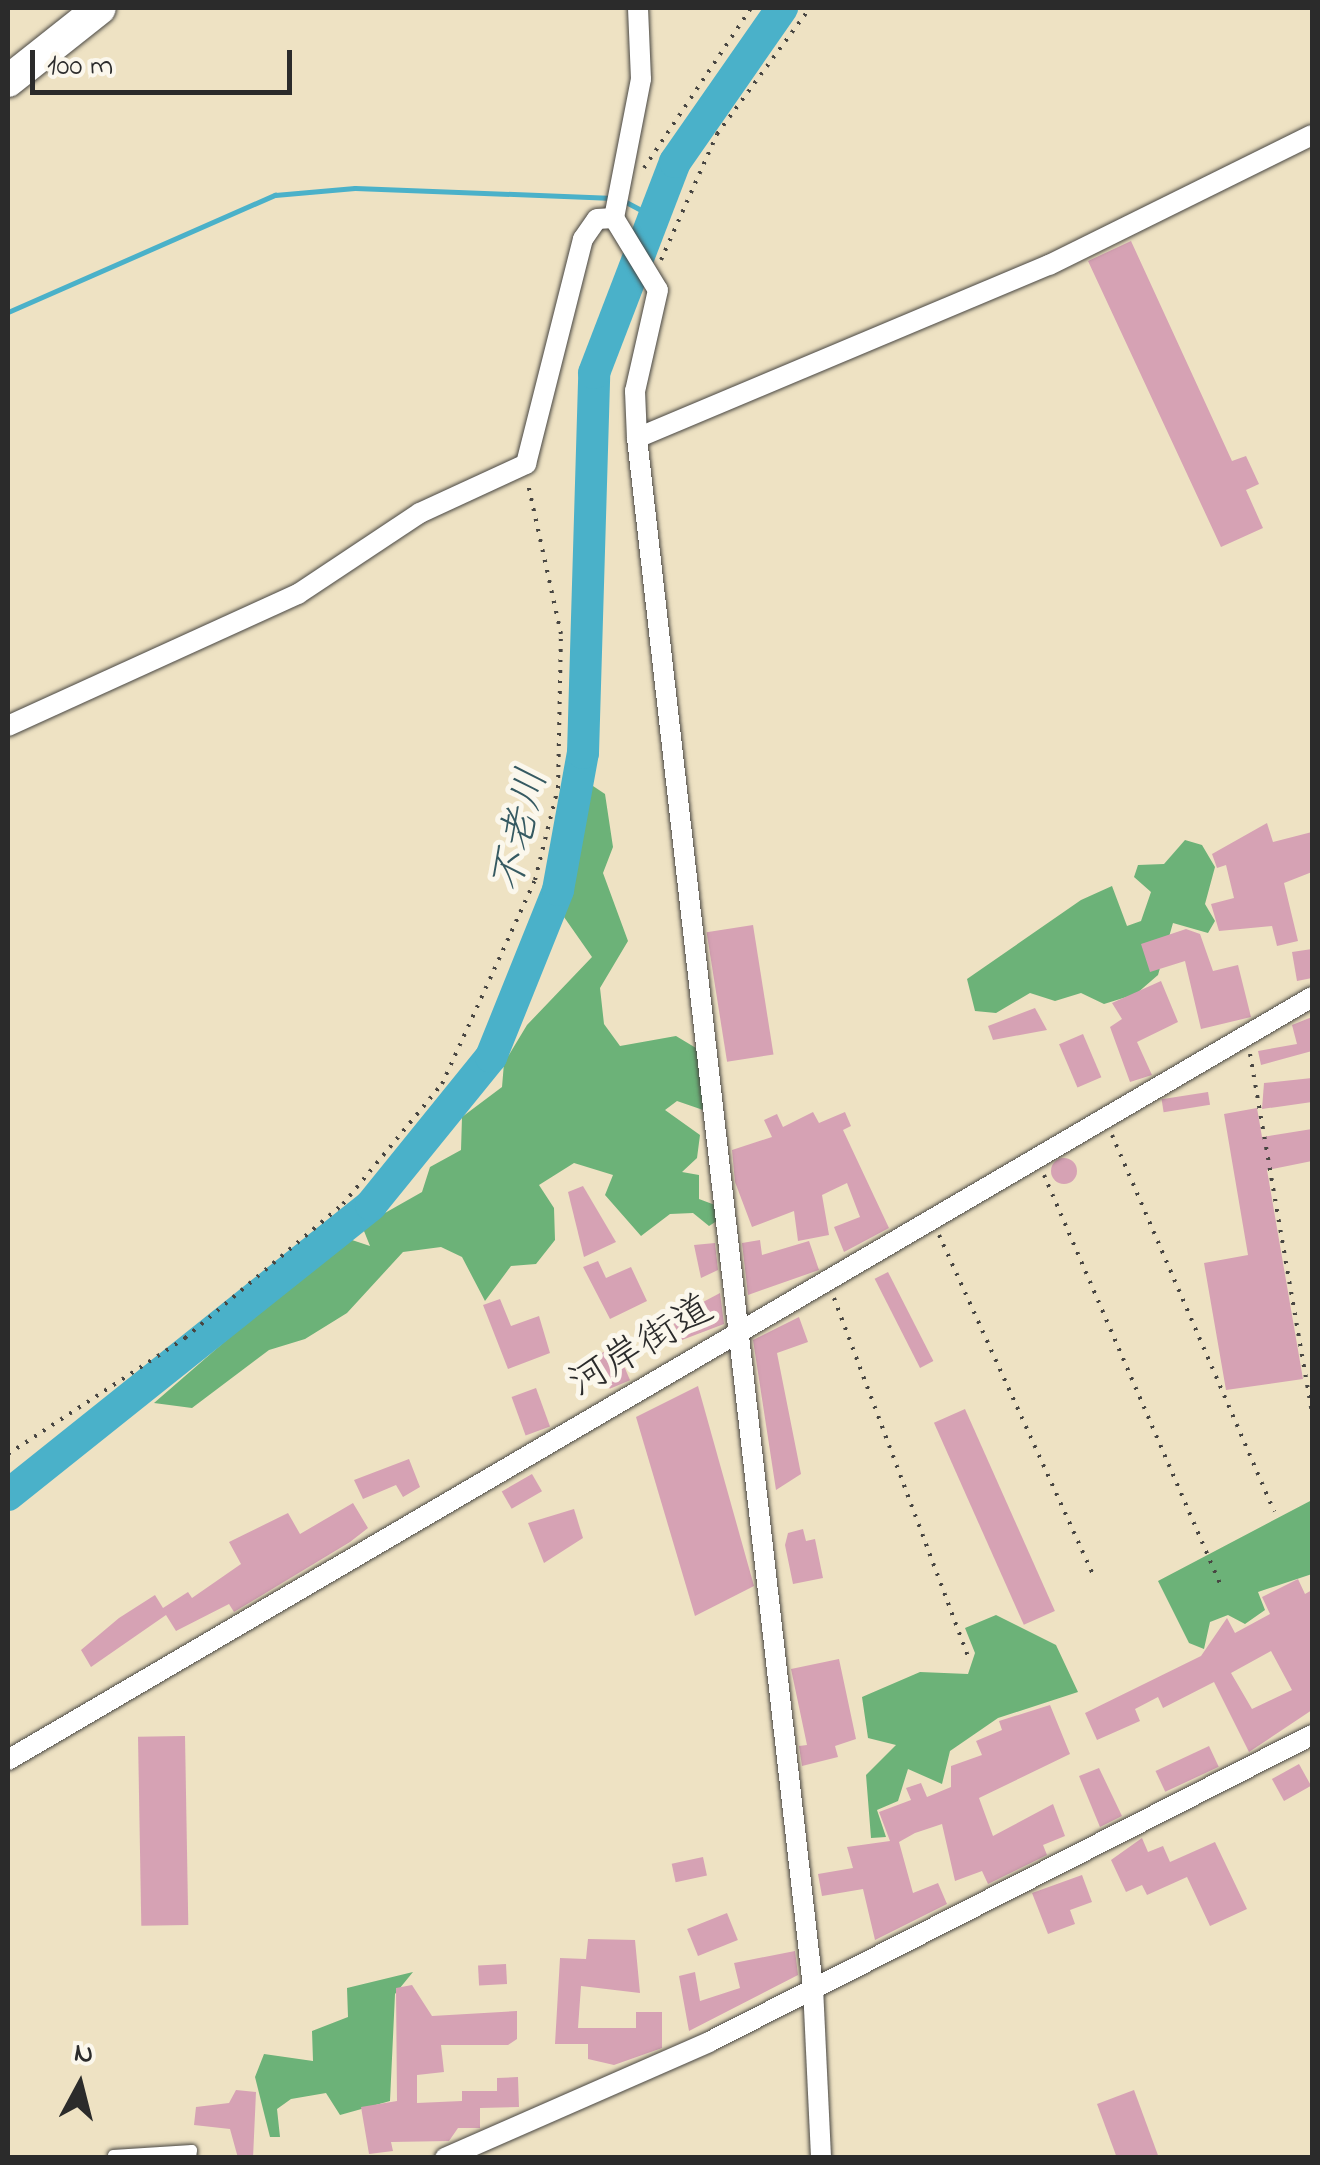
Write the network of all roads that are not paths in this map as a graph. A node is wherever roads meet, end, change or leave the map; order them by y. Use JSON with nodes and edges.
{"nodes":[{"id":1,"x":100,"y":8,"type":"edge"},
{"id":2,"x":638,"y":8,"type":"edge"},
{"id":3,"x":8,"y":81,"type":"edge"},
{"id":4,"x":1312,"y":135,"type":"edge"},
{"id":5,"x":614,"y":218,"type":"junction"},
{"id":6,"x":637,"y":438,"type":"junction"},
{"id":7,"x":8,"y":726,"type":"edge"},
{"id":8,"x":1312,"y":997,"type":"edge"},
{"id":9,"x":738,"y":1330,"type":"junction"},
{"id":10,"x":1312,"y":1735,"type":"edge"},
{"id":11,"x":8,"y":1760,"type":"edge"},
{"id":12,"x":813,"y":1987,"type":"junction"},
{"id":13,"x":113,"y":2156,"type":"edge"},
{"id":14,"x":191,"y":2158,"type":"edge"},
{"id":15,"x":445,"y":2158,"type":"edge"},
{"id":16,"x":821,"y":2158,"type":"edge"}],
"edges":[{"from":1,"to":3,"type":"main road"},
{"from":2,"to":5,"type":"street"},
{"from":4,"to":6,"type":"street"},
{"from":5,"to":6,"type":"street"},
{"from":5,"to":7,"type":"street"},
{"from":6,"to":9,"type":"street"},
{"from":8,"to":9,"type":"street","name":"河岸街道"},
{"from":9,"to":11,"type":"street","name":"河岸街道"},
{"from":9,"to":12,"type":"street"},
{"from":10,"to":12,"type":"street"},
{"from":12,"to":15,"type":"street"},
{"from":12,"to":16,"type":"street"},
{"from":13,"to":14,"type":"lane"}]}
